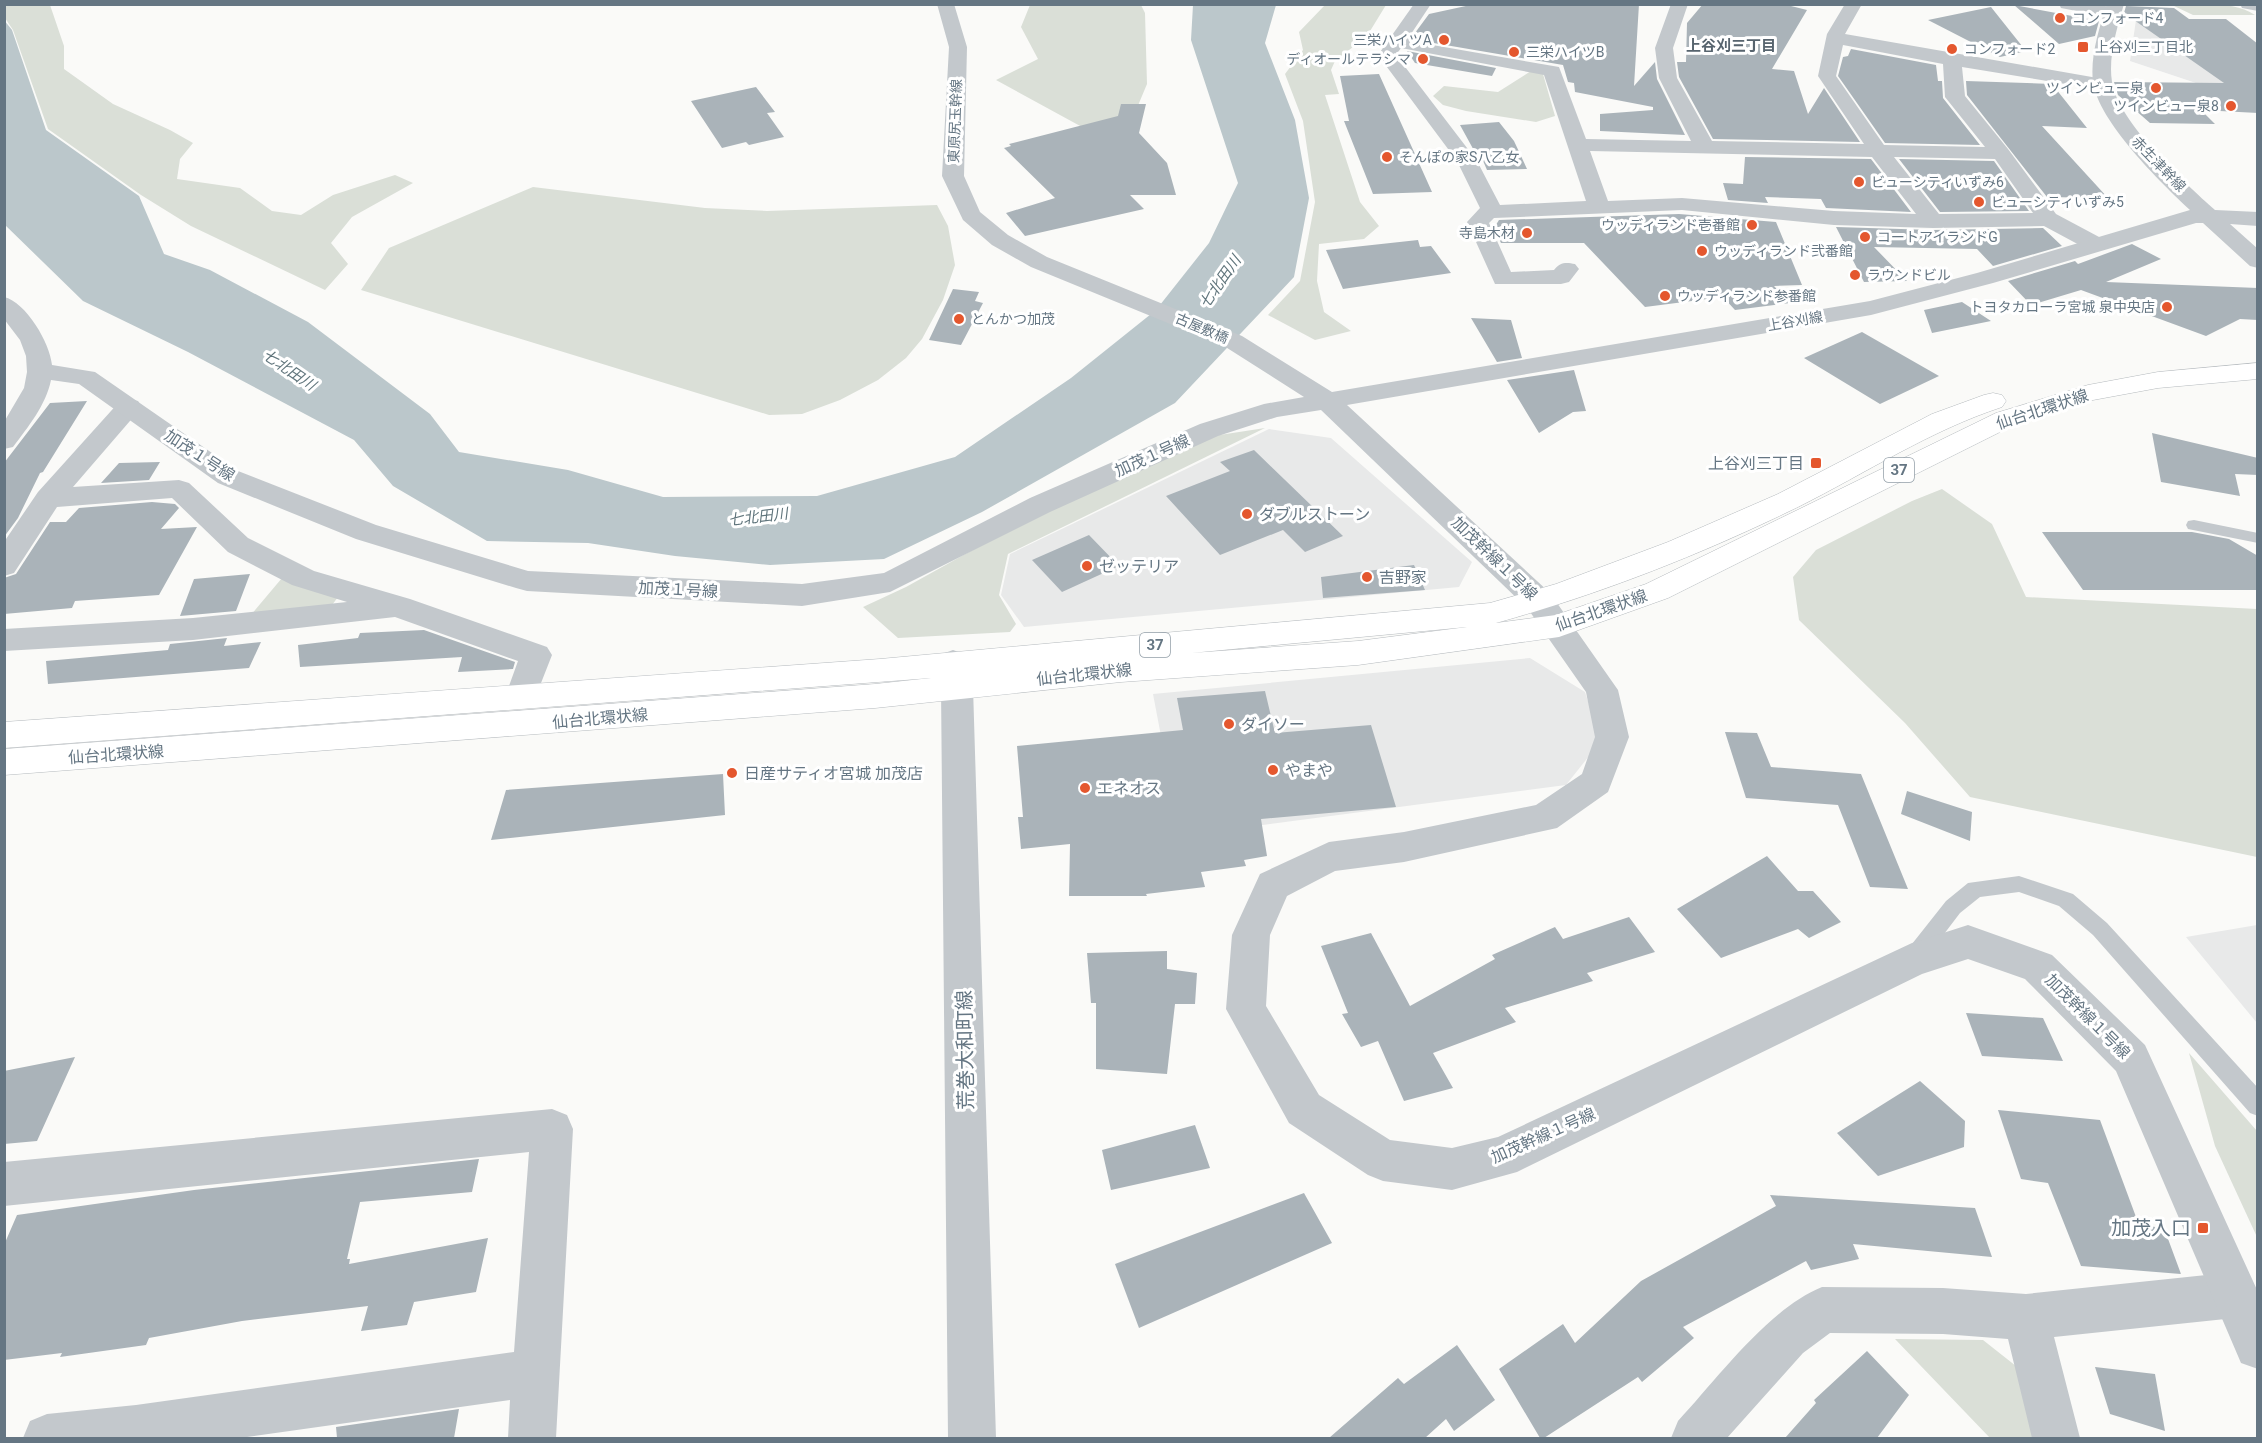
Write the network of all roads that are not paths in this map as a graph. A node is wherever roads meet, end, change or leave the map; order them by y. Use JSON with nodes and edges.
{"nodes":[{"id":1,"x":945,"y":4,"type":"edge"},
{"id":2,"x":1423,"y":4,"type":"edge"},
{"id":3,"x":1680,"y":4,"type":"edge"},
{"id":4,"x":1854,"y":4,"type":"edge"},
{"id":5,"x":2067,"y":4,"type":"edge"},
{"id":6,"x":2248,"y":4,"type":"edge"},
{"id":7,"x":2258,"y":6,"type":"edge"},
{"id":8,"x":2114,"y":9,"type":"edge"},
{"id":9,"x":1400,"y":38,"type":"junction"},
{"id":10,"x":1835,"y":38,"type":"junction"},
{"id":11,"x":1952,"y":61,"type":"junction"},
{"id":12,"x":2102,"y":84,"type":"junction"},
{"id":13,"x":1576,"y":145,"type":"junction"},
{"id":14,"x":1704,"y":146,"type":"junction"},
{"id":15,"x":1877,"y":149,"type":"junction"},
{"id":16,"x":2001,"y":153,"type":"junction"},
{"id":17,"x":1599,"y":207,"type":"junction"},
{"id":18,"x":1492,"y":211,"type":"junction"},
{"id":19,"x":2209,"y":216,"type":"junction"},
{"id":20,"x":2048,"y":219,"type":"junction"},
{"id":21,"x":2258,"y":219,"type":"edge"},
{"id":22,"x":1933,"y":221,"type":"junction"},
{"id":23,"x":2093,"y":243,"type":"junction"},
{"id":24,"x":2258,"y":261,"type":"edge"},
{"id":25,"x":1567,"y":269,"type":"dead end"},
{"id":26,"x":1116,"y":293,"type":"joint"},
{"id":27,"x":4,"y":304,"type":"edge"},
{"id":28,"x":2258,"y":353,"type":"edge"},
{"id":29,"x":2258,"y":370,"type":"edge"},
{"id":30,"x":41,"y":371,"type":"junction"},
{"id":31,"x":1326,"y":400,"type":"junction"},
{"id":32,"x":129,"y":408,"type":"junction"},
{"id":33,"x":4,"y":441,"type":"edge"},
{"id":34,"x":48,"y":498,"type":"junction"},
{"id":35,"x":2194,"y":525,"type":"dead end"},
{"id":36,"x":2258,"y":538,"type":"edge"},
{"id":37,"x":4,"y":566,"type":"edge"},
{"id":38,"x":399,"y":607,"type":"junction"},
{"id":39,"x":1549,"y":614,"type":"junction"},
{"id":40,"x":4,"y":640,"type":"edge"},
{"id":41,"x":955,"y":674,"type":"junction"},
{"id":42,"x":521,"y":697,"type":"junction"},
{"id":43,"x":4,"y":735,"type":"edge"},
{"id":44,"x":4,"y":762,"type":"edge"},
{"id":45,"x":1912,"y":960,"type":"junction"},
{"id":46,"x":2258,"y":1105,"type":"edge"},
{"id":47,"x":4,"y":1184,"type":"edge"},
{"id":48,"x":2235,"y":1295,"type":"junction"},
{"id":49,"x":2026,"y":1317,"type":"junction"},
{"id":50,"x":2258,"y":1346,"type":"edge"},
{"id":51,"x":536,"y":1373,"type":"junction"},
{"id":52,"x":47,"y":1438,"type":"edge"},
{"id":53,"x":532,"y":1438,"type":"edge"},
{"id":54,"x":972,"y":1438,"type":"edge"},
{"id":55,"x":1695,"y":1438,"type":"edge"},
{"id":56,"x":2056,"y":1438,"type":"edge"}],
"edges":[{"from":1,"to":26,"type":"street","name":"東原尻玉幹線"},
{"from":2,"to":9,"type":"street"},
{"from":3,"to":14,"type":"street"},
{"from":4,"to":10,"type":"street"},
{"from":5,"to":8,"type":"street"},
{"from":6,"to":7,"type":"street"},
{"from":8,"to":12,"type":"street"},
{"from":9,"to":13,"type":"street"},
{"from":9,"to":18,"type":"street"},
{"from":10,"to":11,"type":"street"},
{"from":10,"to":15,"type":"street"},
{"from":11,"to":12,"type":"street"},
{"from":11,"to":16,"type":"street"},
{"from":12,"to":19,"type":"street","name":"赤生津幹線"},
{"from":13,"to":14,"type":"street"},
{"from":13,"to":17,"type":"street"},
{"from":14,"to":15,"type":"street"},
{"from":15,"to":16,"type":"street"},
{"from":15,"to":22,"type":"street"},
{"from":16,"to":20,"type":"street"},
{"from":17,"to":18,"type":"street"},
{"from":17,"to":22,"type":"street"},
{"from":18,"to":25,"type":"street"},
{"from":19,"to":21,"type":"street","name":"上谷刈線"},
{"from":19,"to":23,"type":"street","name":"上谷刈線"},
{"from":19,"to":24,"type":"street","name":"赤生津幹線"},
{"from":20,"to":22,"type":"street"},
{"from":20,"to":23,"type":"street"},
{"from":23,"to":31,"type":"street","name":"上谷刈線"},
{"from":26,"to":31,"type":"street","name":"古屋敷橋"},
{"from":27,"to":30,"type":"street"},
{"from":28,"to":39,"type":"main road","name":"仙台北環状線","number":"37"},
{"from":29,"to":39,"type":"main road","name":"仙台北環状線","number":"37"},
{"from":30,"to":32,"type":"street","name":"加茂１号線"},
{"from":30,"to":33,"type":"street"},
{"from":31,"to":32,"type":"street","name":"加茂１号線"},
{"from":31,"to":39,"type":"street","name":"加茂幹線１号線"},
{"from":32,"to":34,"type":"street"},
{"from":34,"to":37,"type":"street"},
{"from":34,"to":38,"type":"street"},
{"from":35,"to":36,"type":"lane"},
{"from":38,"to":40,"type":"street"},
{"from":38,"to":42,"type":"street"},
{"from":39,"to":41,"type":"main road","name":"仙台北環状線","number":"37"},
{"from":39,"to":45,"type":"street","name":"加茂幹線１号線"},
{"from":41,"to":42,"type":"main road","name":"仙台北環状線","number":"37"},
{"from":41,"to":44,"type":"main road","name":"仙台北環状線","number":"37"},
{"from":41,"to":54,"type":"street","name":"荒巻大和町線"},
{"from":42,"to":43,"type":"main road","name":"仙台北環状線","number":"37"},
{"from":45,"to":46,"type":"lane"},
{"from":45,"to":48,"type":"street","name":"加茂幹線１号線"},
{"from":47,"to":51,"type":"street"},
{"from":48,"to":49,"type":"street"},
{"from":48,"to":50,"type":"street","name":"加茂幹線１号線"},
{"from":49,"to":55,"type":"street"},
{"from":49,"to":56,"type":"street"},
{"from":51,"to":52,"type":"street"},
{"from":51,"to":53,"type":"street"}]}
